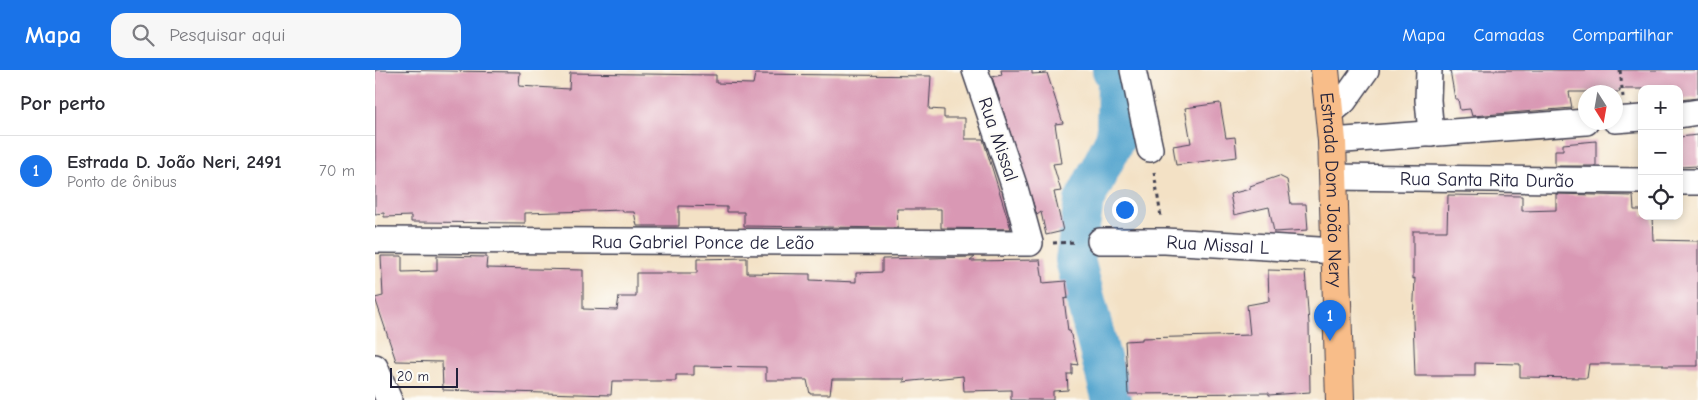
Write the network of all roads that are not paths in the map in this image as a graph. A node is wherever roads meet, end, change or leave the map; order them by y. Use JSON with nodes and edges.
{"nodes":[{"id":1,"x":975,"y":70,"type":"edge"},
{"id":2,"x":1133,"y":70,"type":"edge"},
{"id":3,"x":1325,"y":70,"type":"edge"},
{"id":4,"x":1366,"y":70,"type":"edge"},
{"id":5,"x":1429,"y":70,"type":"edge"},
{"id":6,"x":1331,"y":112,"type":"junction"},
{"id":7,"x":1698,"y":112,"type":"edge"},
{"id":8,"x":1683,"y":114,"type":"edge"},
{"id":9,"x":1638,"y":118,"type":"edge"},
{"id":10,"x":1623,"y":119,"type":"edge"},
{"id":11,"x":1578,"y":123,"type":"edge"},
{"id":12,"x":1431,"y":134,"type":"junction"},
{"id":13,"x":1332,"y":141,"type":"junction"},
{"id":14,"x":1150,"y":149,"type":"road end"},
{"id":15,"x":1333,"y":177,"type":"junction"},
{"id":16,"x":1638,"y":181,"type":"edge"},
{"id":17,"x":1683,"y":182,"type":"edge"},
{"id":18,"x":1698,"y":182,"type":"edge"},
{"id":19,"x":375,"y":240,"type":"edge"},
{"id":20,"x":1100,"y":241,"type":"road end"},
{"id":21,"x":1034,"y":243,"type":"joint"},
{"id":22,"x":1336,"y":251,"type":"junction"},
{"id":23,"x":375,"y":367,"type":"edge"},
{"id":24,"x":389,"y":400,"type":"edge"},
{"id":25,"x":1340,"y":400,"type":"edge"}],
"edges":[{"from":1,"to":21,"type":"street","name":"Rua Missal"},
{"from":2,"to":14,"type":"street"},
{"from":3,"to":6,"type":"main road","name":"Estrada Dom João Nery"},
{"from":4,"to":6,"type":"street"},
{"from":5,"to":12,"type":"street"},
{"from":6,"to":13,"type":"main road","name":"Estrada Dom João Nery"},
{"from":7,"to":8,"type":"street"},
{"from":9,"to":10,"type":"street"},
{"from":11,"to":12,"type":"street"},
{"from":12,"to":13,"type":"street"},
{"from":13,"to":15,"type":"main road","name":"Estrada Dom João Nery"},
{"from":15,"to":16,"type":"street","name":"Rua Santa Rita Durão"},
{"from":15,"to":22,"type":"main road","name":"Estrada Dom João Nery"},
{"from":17,"to":18,"type":"street"},
{"from":19,"to":21,"type":"street","name":"Rua Gabriel Ponce de Leão"},
{"from":20,"to":22,"type":"street","name":"Rua Missal L"},
{"from":22,"to":25,"type":"main road","name":"Estrada Dom João Nery"},
{"from":23,"to":24,"type":"street"}]}
